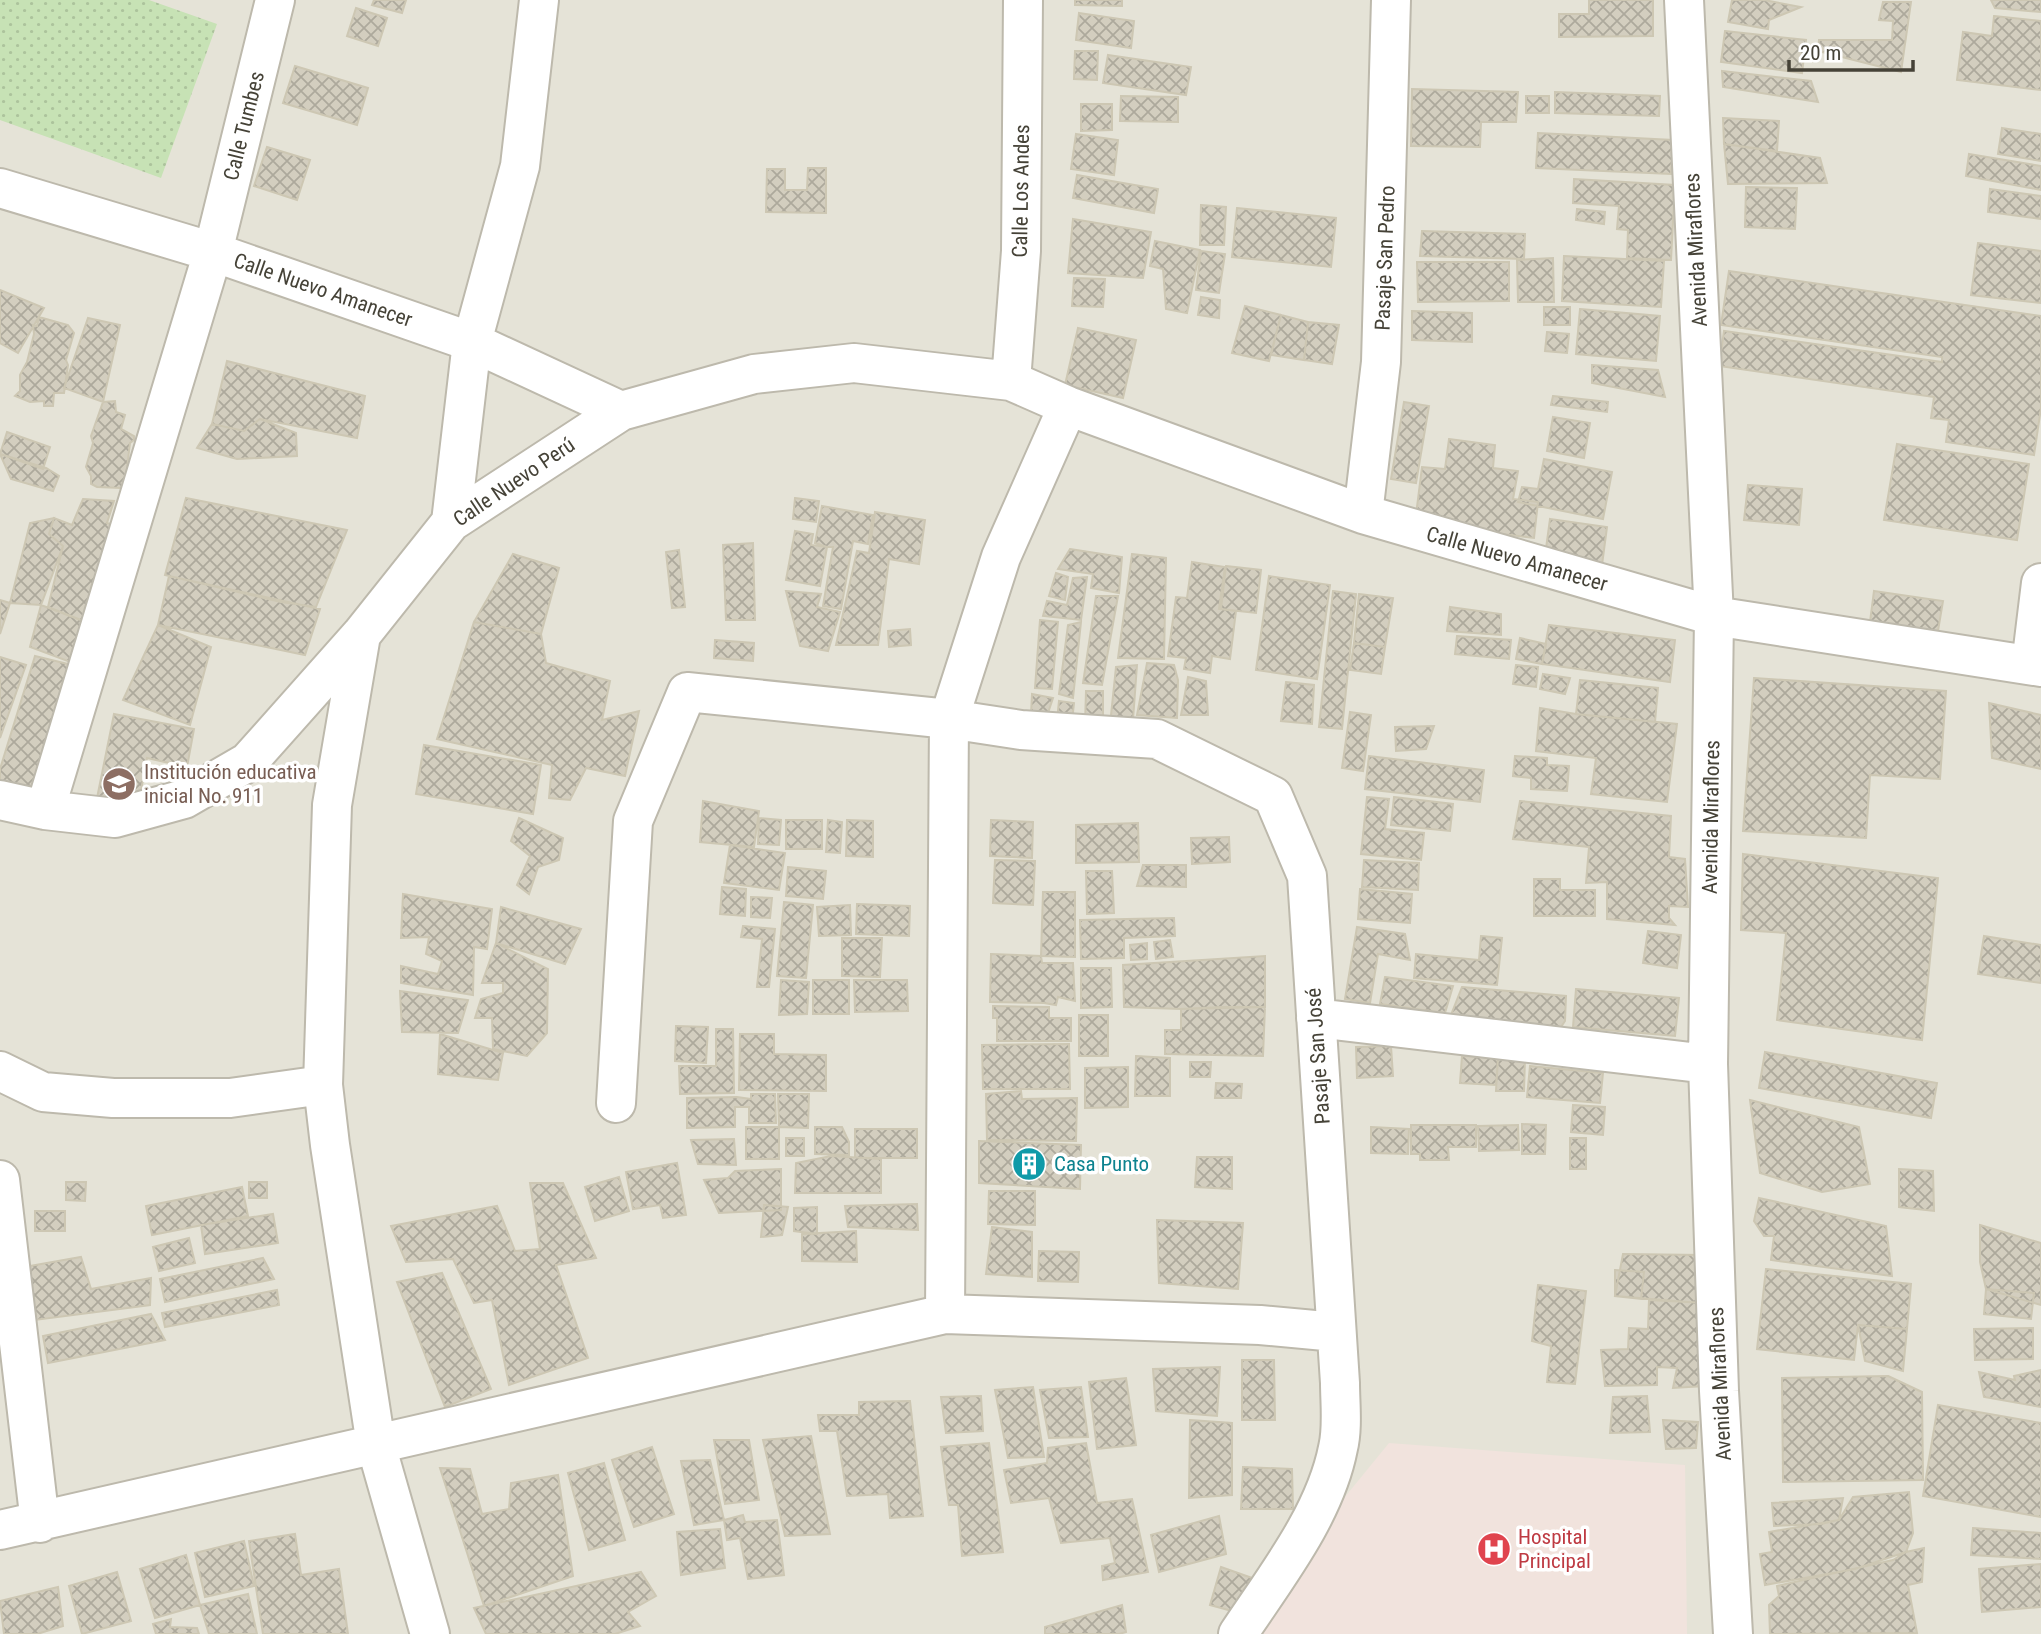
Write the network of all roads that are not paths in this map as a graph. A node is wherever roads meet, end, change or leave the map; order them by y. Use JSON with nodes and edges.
{"nodes":[{"id":1,"x":275,"y":0,"type":"edge"},
{"id":2,"x":539,"y":0,"type":"edge"},
{"id":3,"x":1023,"y":0,"type":"edge"},
{"id":4,"x":1391,"y":0,"type":"edge"},
{"id":5,"x":1684,"y":0,"type":"edge"},
{"id":6,"x":0,"y":188,"type":"edge"},
{"id":7,"x":213,"y":252,"type":"junction"},
{"id":8,"x":472,"y":342,"type":"junction"},
{"id":9,"x":1011,"y":381,"type":"junction"},
{"id":10,"x":1068,"y":406,"type":"junction"},
{"id":11,"x":621,"y":411,"type":"junction"},
{"id":12,"x":1363,"y":514,"type":"junction"},
{"id":13,"x":451,"y":522,"type":"junction"},
{"id":14,"x":2041,"y":583,"type":"edge"},
{"id":15,"x":1714,"y":616,"type":"junction"},
{"id":16,"x":361,"y":635,"type":"junction"},
{"id":17,"x":2036,"y":666,"type":"edge"},
{"id":18,"x":949,"y":719,"type":"junction"},
{"id":19,"x":0,"y":800,"type":"edge"},
{"id":20,"x":45,"y":810,"type":"junction"},
{"id":21,"x":1316,"y":1018,"type":"junction"},
{"id":22,"x":1708,"y":1064,"type":"junction"},
{"id":23,"x":0,"y":1071,"type":"edge"},
{"id":24,"x":323,"y":1085,"type":"junction"},
{"id":25,"x":616,"y":1103,"type":"dead end"},
{"id":26,"x":0,"y":1180,"type":"edge"},
{"id":27,"x":945,"y":1314,"type":"junction"},
{"id":28,"x":1336,"y":1332,"type":"junction"},
{"id":29,"x":376,"y":1445,"type":"junction"},
{"id":30,"x":40,"y":1522,"type":"junction"},
{"id":31,"x":0,"y":1530,"type":"edge"},
{"id":32,"x":430,"y":1634,"type":"edge"},
{"id":33,"x":1238,"y":1634,"type":"edge"},
{"id":34,"x":1733,"y":1634,"type":"edge"}],
"edges":[{"from":1,"to":7,"type":"street","name":"Calle Tumbes"},
{"from":2,"to":8,"type":"street"},
{"from":3,"to":9,"type":"street","name":"Calle Los Andes"},
{"from":4,"to":12,"type":"street","name":"Pasaje San Pedro"},
{"from":5,"to":15,"type":"street","name":"Avenida Miraflores"},
{"from":6,"to":7,"type":"street","name":"Calle Nuevo Amanecer"},
{"from":7,"to":8,"type":"street","name":"Calle Nuevo Amanecer"},
{"from":7,"to":20,"type":"street","name":"Calle Tumbes"},
{"from":8,"to":11,"type":"street","name":"Calle Nuevo Amanecer"},
{"from":8,"to":13,"type":"street"},
{"from":9,"to":10,"type":"street","name":"Calle Nuevo Amanecer"},
{"from":9,"to":11,"type":"street","name":"Calle Nuevo Perú"},
{"from":10,"to":12,"type":"street","name":"Calle Nuevo Amanecer"},
{"from":10,"to":18,"type":"street"},
{"from":11,"to":13,"type":"street","name":"Calle Nuevo Perú"},
{"from":12,"to":15,"type":"street","name":"Calle Nuevo Amanecer"},
{"from":13,"to":16,"type":"street","name":"Calle Nuevo Perú"},
{"from":14,"to":17,"type":"street"},
{"from":15,"to":17,"type":"street","name":"Calle Nuevo Amanecer"},
{"from":15,"to":22,"type":"street","name":"Avenida Miraflores"},
{"from":16,"to":20,"type":"street","name":"Calle Nuevo Perú"},
{"from":16,"to":24,"type":"street"},
{"from":18,"to":21,"type":"street","name":"Pasaje San José"},
{"from":18,"to":25,"type":"street","name":"Pasaje San José"},
{"from":18,"to":27,"type":"street"},
{"from":19,"to":20,"type":"street","name":"Calle Nuevo Perú"},
{"from":21,"to":22,"type":"street"},
{"from":21,"to":28,"type":"street","name":"Pasaje San José"},
{"from":22,"to":34,"type":"street","name":"Avenida Miraflores"},
{"from":23,"to":24,"type":"street"},
{"from":24,"to":29,"type":"street"},
{"from":26,"to":30,"type":"street"},
{"from":27,"to":28,"type":"street"},
{"from":27,"to":29,"type":"street"},
{"from":28,"to":33,"type":"street","name":"Pasaje San José"},
{"from":29,"to":30,"type":"street"},
{"from":29,"to":32,"type":"street"},
{"from":30,"to":31,"type":"street"}]}
